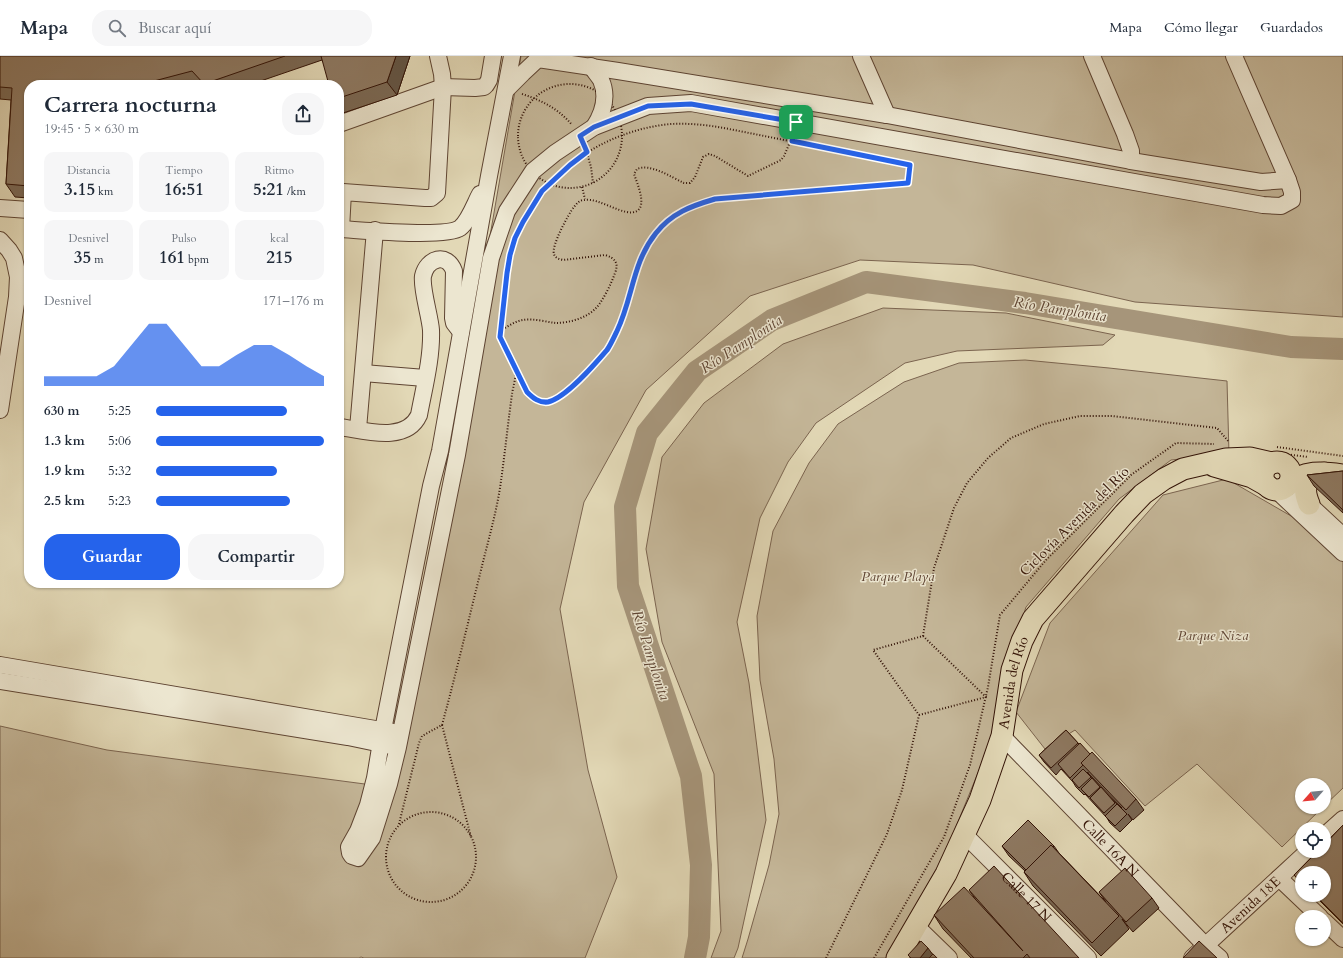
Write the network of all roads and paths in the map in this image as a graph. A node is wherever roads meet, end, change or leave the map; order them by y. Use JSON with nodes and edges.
{"nodes":[{"id":1,"x":438,"y":56,"type":"edge"},
{"id":2,"x":493,"y":56,"type":"edge"},
{"id":3,"x":512,"y":56,"type":"edge"},
{"id":4,"x":861,"y":56,"type":"edge"},
{"id":5,"x":1092,"y":56,"type":"edge"},
{"id":6,"x":1234,"y":56,"type":"edge"},
{"id":7,"x":538,"y":57,"type":"edge"},
{"id":8,"x":591,"y":66,"type":"junction"},
{"id":9,"x":443,"y":87,"type":"junction"},
{"id":10,"x":506,"y":90,"type":"junction"},
{"id":11,"x":887,"y":115,"type":"junction"},
{"id":12,"x":344,"y":122,"type":"edge"},
{"id":13,"x":796,"y":122,"type":"junction"},
{"id":14,"x":594,"y":127,"type":"junction"},
{"id":15,"x":580,"y":136,"type":"junction"},
{"id":16,"x":792,"y":141,"type":"junction"},
{"id":17,"x":587,"y":152,"type":"junction"},
{"id":18,"x":1131,"y":161,"type":"junction"},
{"id":19,"x":489,"y":176,"type":"junction"},
{"id":20,"x":1288,"y":180,"type":"junction"},
{"id":21,"x":593,"y":183,"type":"dead end"},
{"id":22,"x":582,"y":187,"type":"dead end"},
{"id":23,"x":344,"y":192,"type":"edge"},
{"id":24,"x":585,"y":199,"type":"junction"},
{"id":25,"x":0,"y":208,"type":"edge"},
{"id":26,"x":24,"y":210,"type":"edge"},
{"id":27,"x":344,"y":229,"type":"edge"},
{"id":28,"x":375,"y":230,"type":"junction"},
{"id":29,"x":0,"y":240,"type":"edge"},
{"id":30,"x":500,"y":331,"type":"junction"},
{"id":31,"x":461,"y":332,"type":"junction"},
{"id":32,"x":515,"y":369,"type":"junction"},
{"id":33,"x":363,"y":373,"type":"junction"},
{"id":34,"x":425,"y":378,"type":"junction"},
{"id":35,"x":0,"y":410,"type":"edge"},
{"id":36,"x":344,"y":428,"type":"edge"},
{"id":37,"x":358,"y":429,"type":"junction"},
{"id":38,"x":1216,"y":444,"type":"dead end"},
{"id":39,"x":1223,"y":444,"type":"dead end"},
{"id":40,"x":440,"y":451,"type":"junction"},
{"id":41,"x":457,"y":455,"type":"junction"},
{"id":42,"x":1343,"y":456,"type":"edge"},
{"id":43,"x":1279,"y":457,"type":"junction"},
{"id":44,"x":1201,"y":464,"type":"junction"},
{"id":45,"x":1327,"y":468,"type":"edge"},
{"id":46,"x":431,"y":486,"type":"junction"},
{"id":47,"x":1277,"y":487,"type":"junction"},
{"id":48,"x":449,"y":493,"type":"junction"},
{"id":49,"x":1309,"y":504,"type":"junction"},
{"id":50,"x":1343,"y":536,"type":"edge"},
{"id":51,"x":1343,"y":553,"type":"edge"},
{"id":52,"x":923,"y":636,"type":"junction"},
{"id":53,"x":0,"y":665,"type":"edge"},
{"id":54,"x":0,"y":681,"type":"edge"},
{"id":55,"x":986,"y":697,"type":"junction"},
{"id":56,"x":919,"y":715,"type":"junction"},
{"id":57,"x":442,"y":725,"type":"junction"},
{"id":58,"x":1002,"y":736,"type":"junction"},
{"id":59,"x":382,"y":737,"type":"junction"},
{"id":60,"x":399,"y":740,"type":"junction"},
{"id":61,"x":1343,"y":819,"type":"edge"},
{"id":62,"x":399,"y":824,"type":"junction"},
{"id":63,"x":1331,"y":830,"type":"edge"},
{"id":64,"x":964,"y":835,"type":"junction"},
{"id":65,"x":472,"y":840,"type":"junction"},
{"id":66,"x":1300,"y":858,"type":"edge"},
{"id":67,"x":1279,"y":878,"type":"junction"},
{"id":68,"x":1313,"y":910,"type":"edge"},
{"id":69,"x":916,"y":926,"type":"junction"},
{"id":70,"x":1331,"y":928,"type":"edge"},
{"id":71,"x":1343,"y":939,"type":"edge"},
{"id":72,"x":1205,"y":945,"type":"junction"},
{"id":73,"x":826,"y":958,"type":"edge"},
{"id":74,"x":874,"y":958,"type":"edge"},
{"id":75,"x":897,"y":958,"type":"edge"},
{"id":76,"x":949,"y":958,"type":"edge"},
{"id":77,"x":1088,"y":958,"type":"edge"},
{"id":78,"x":1192,"y":958,"type":"edge"},
{"id":79,"x":1220,"y":958,"type":"edge"}],
"edges":[{"from":1,"to":9,"type":"street"},
{"from":2,"to":9,"type":"street"},
{"from":3,"to":10,"type":"street"},
{"from":4,"to":11,"type":"street"},
{"from":5,"to":18,"type":"street"},
{"from":6,"to":20,"type":"street"},
{"from":7,"to":8,"type":"street"},
{"from":7,"to":10,"type":"street"},
{"from":8,"to":11,"type":"street"},
{"from":8,"to":14,"type":"street"},
{"from":9,"to":12,"type":"street"},
{"from":9,"to":23,"type":"street"},
{"from":10,"to":15,"type":"path"},
{"from":10,"to":19,"type":"street"},
{"from":11,"to":18,"type":"street"},
{"from":13,"to":14,"type":"street"},
{"from":13,"to":16,"type":"path"},
{"from":13,"to":20,"type":"street"},
{"from":14,"to":15,"type":"street"},
{"from":15,"to":17,"type":"path"},
{"from":15,"to":41,"type":"street"},
{"from":16,"to":17,"type":"path"},
{"from":16,"to":24,"type":"path"},
{"from":16,"to":32,"type":"path"},
{"from":17,"to":21,"type":"path"},
{"from":17,"to":30,"type":"path"},
{"from":18,"to":20,"type":"street"},
{"from":19,"to":28,"type":"street"},
{"from":19,"to":31,"type":"street"},
{"from":22,"to":24,"type":"path"},
{"from":24,"to":30,"type":"path"},
{"from":25,"to":26,"type":"street"},
{"from":27,"to":28,"type":"street"},
{"from":28,"to":33,"type":"street"},
{"from":29,"to":35,"type":"street"},
{"from":30,"to":32,"type":"path"},
{"from":31,"to":34,"type":"street"},
{"from":31,"to":40,"type":"street"},
{"from":32,"to":57,"type":"path"},
{"from":33,"to":34,"type":"street"},
{"from":33,"to":37,"type":"street"},
{"from":34,"to":37,"type":"street"},
{"from":36,"to":37,"type":"street"},
{"from":38,"to":55,"type":"path","name":"Ciclovía Avenida del Río"},
{"from":39,"to":52,"type":"path"},
{"from":40,"to":41,"type":"street"},
{"from":40,"to":46,"type":"street"},
{"from":41,"to":48,"type":"street"},
{"from":42,"to":43,"type":"path"},
{"from":43,"to":44,"type":"main road","name":"Avenida del Río"},
{"from":43,"to":45,"type":"path"},
{"from":43,"to":45,"type":"main road","name":"Avenida del Río"},
{"from":43,"to":47,"type":"main road"},
{"from":44,"to":47,"type":"main road"},
{"from":44,"to":58,"type":"main road","name":"Avenida del Río"},
{"from":45,"to":47,"type":"main road"},
{"from":45,"to":49,"type":"main road"},
{"from":46,"to":48,"type":"street"},
{"from":46,"to":59,"type":"street"},
{"from":47,"to":49,"type":"street"},
{"from":47,"to":51,"type":"street"},
{"from":48,"to":60,"type":"street"},
{"from":49,"to":50,"type":"street"},
{"from":52,"to":55,"type":"path"},
{"from":52,"to":56,"type":"path"},
{"from":53,"to":59,"type":"street"},
{"from":54,"to":59,"type":"street"},
{"from":55,"to":56,"type":"path"},
{"from":55,"to":74,"type":"path","name":"Ciclovía Avenida del Río"},
{"from":56,"to":73,"type":"path"},
{"from":57,"to":62,"type":"path"},
{"from":57,"to":65,"type":"path"},
{"from":58,"to":64,"type":"main road","name":"Avenida del Río"},
{"from":58,"to":72,"type":"street","name":"Calle 16A N"},
{"from":59,"to":60,"type":"street"},
{"from":59,"to":60,"type":"street"},
{"from":61,"to":63,"type":"street"},
{"from":62,"to":65,"type":"path"},
{"from":62,"to":65,"type":"path"},
{"from":64,"to":69,"type":"main road","name":"Avenida del Río"},
{"from":64,"to":77,"type":"street","name":"Calle 17 N"},
{"from":66,"to":67,"type":"street","name":"Avenida 18E"},
{"from":67,"to":68,"type":"street"},
{"from":67,"to":72,"type":"street","name":"Avenida 18E"},
{"from":69,"to":75,"type":"main road","name":"Avenida del Río"},
{"from":69,"to":76,"type":"street"},
{"from":70,"to":71,"type":"street"},
{"from":72,"to":78,"type":"street","name":"Avenida 18E"},
{"from":72,"to":79,"type":"street","name":"Calle 16A N"}]}
